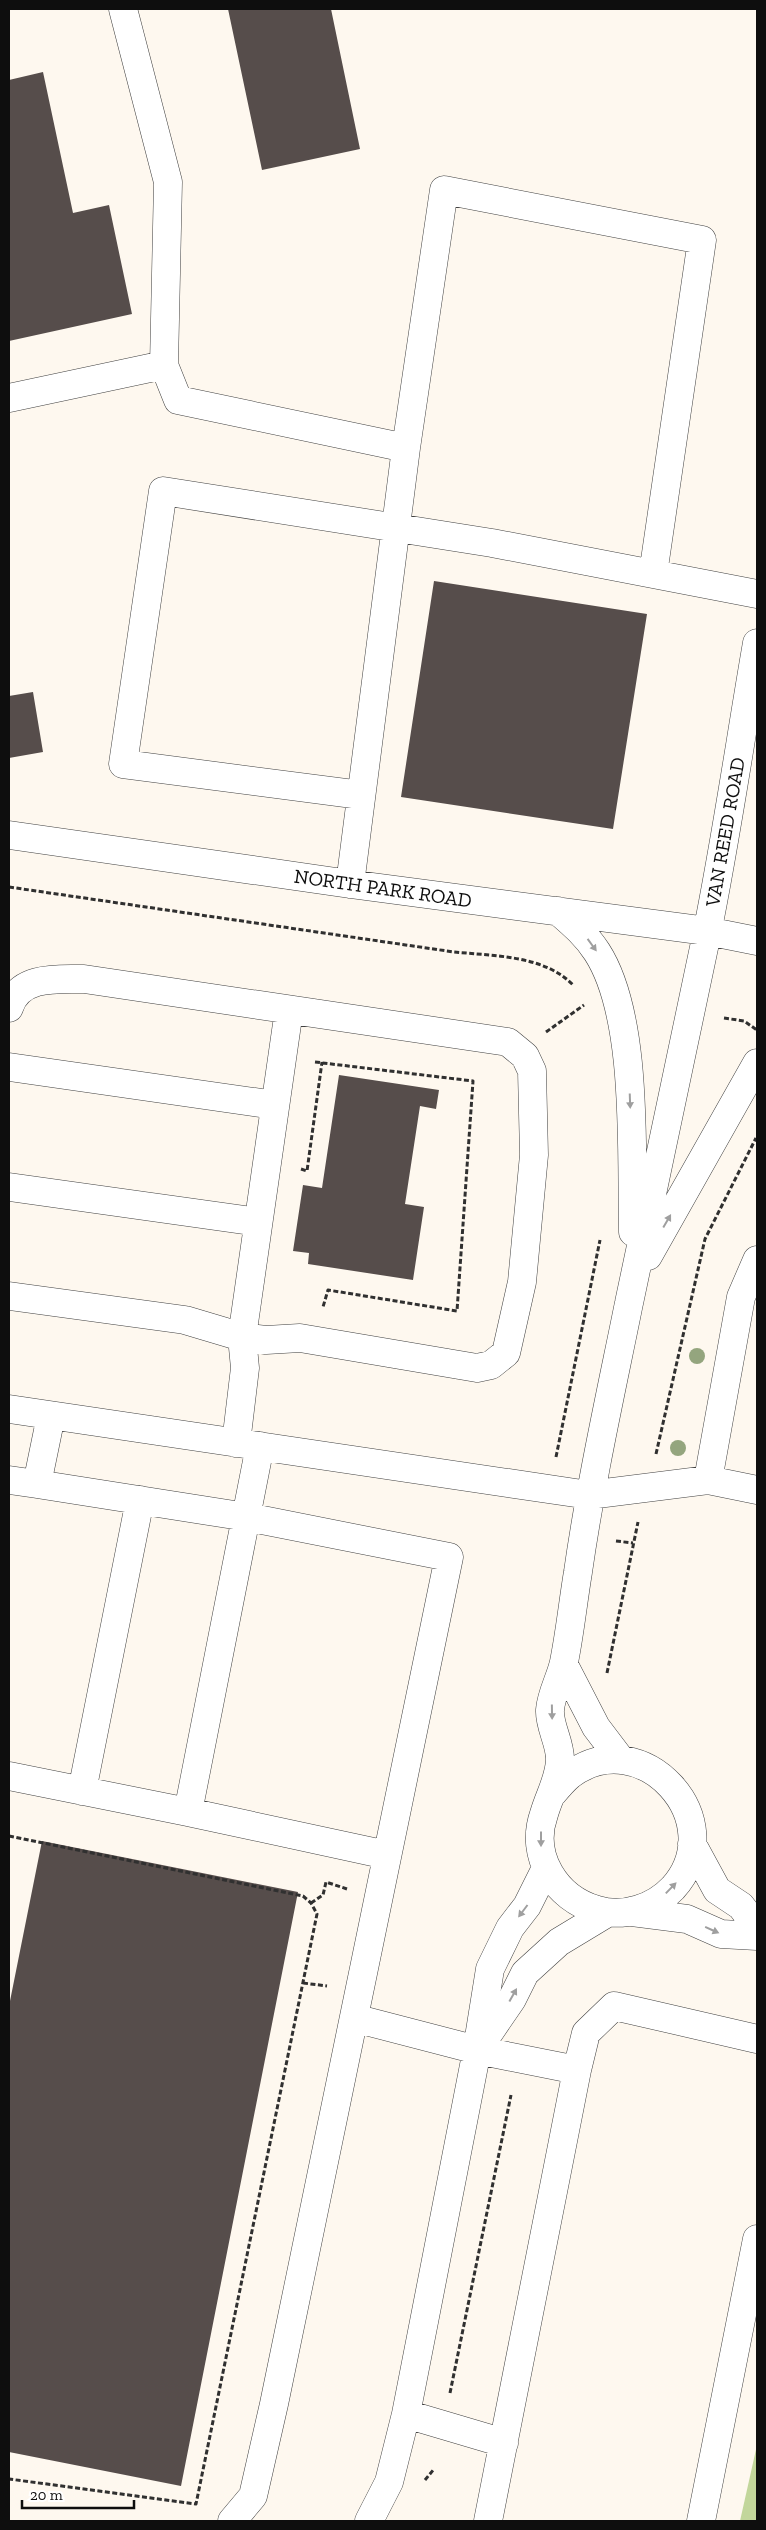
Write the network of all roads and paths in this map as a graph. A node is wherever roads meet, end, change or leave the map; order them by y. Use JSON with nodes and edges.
{"nodes":[{"id":1,"x":123,"y":9,"type":"edge"},
{"id":2,"x":164,"y":366,"type":"junction"},
{"id":3,"x":9,"y":398,"type":"edge"},
{"id":4,"x":406,"y":448,"type":"junction"},
{"id":5,"x":394,"y":528,"type":"junction"},
{"id":6,"x":653,"y":574,"type":"junction"},
{"id":7,"x":757,"y":594,"type":"edge"},
{"id":8,"x":757,"y":643,"type":"edge"},
{"id":9,"x":361,"y":796,"type":"junction"},
{"id":10,"x":9,"y":836,"type":"edge"},
{"id":11,"x":350,"y":884,"type":"junction"},
{"id":12,"x":9,"y":887,"type":"edge"},
{"id":13,"x":558,"y":911,"type":"junction"},
{"id":14,"x":708,"y":931,"type":"junction"},
{"id":15,"x":757,"y":941,"type":"edge"},
{"id":16,"x":576,"y":988,"type":"dead end"},
{"id":17,"x":588,"y":1002,"type":"dead end"},
{"id":18,"x":9,"y":1008,"type":"edge"},
{"id":19,"x":288,"y":1010,"type":"junction"},
{"id":20,"x":519,"y":1051,"type":"junction"},
{"id":21,"x":282,"y":1058,"type":"junction"},
{"id":22,"x":322,"y":1062,"type":"junction"},
{"id":23,"x":757,"y":1063,"type":"edge"},
{"id":24,"x":9,"y":1067,"type":"edge"},
{"id":25,"x":275,"y":1105,"type":"junction"},
{"id":26,"x":757,"y":1136,"type":"edge"},
{"id":27,"x":297,"y":1168,"type":"dead end"},
{"id":28,"x":9,"y":1186,"type":"edge"},
{"id":29,"x":258,"y":1222,"type":"junction"},
{"id":30,"x":757,"y":1260,"type":"edge"},
{"id":31,"x":634,"y":1278,"type":"junction"},
{"id":32,"x":9,"y":1296,"type":"edge"},
{"id":33,"x":320,"y":1314,"type":"dead end"},
{"id":34,"x":242,"y":1337,"type":"junction"},
{"id":35,"x":9,"y":1410,"type":"edge"},
{"id":36,"x":51,"y":1416,"type":"junction"},
{"id":37,"x":248,"y":1445,"type":"junction"},
{"id":38,"x":9,"y":1480,"type":"edge"},
{"id":39,"x":708,"y":1480,"type":"junction"},
{"id":40,"x":37,"y":1484,"type":"junction"},
{"id":41,"x":646,"y":1488,"type":"junction"},
{"id":42,"x":757,"y":1490,"type":"edge"},
{"id":43,"x":589,"y":1495,"type":"junction"},
{"id":44,"x":140,"y":1500,"type":"junction"},
{"id":45,"x":247,"y":1517,"type":"junction"},
{"id":46,"x":564,"y":1665,"type":"junction"},
{"id":47,"x":606,"y":1678,"type":"dead end"},
{"id":48,"x":621,"y":1760,"type":"junction"},
{"id":49,"x":9,"y":1776,"type":"edge"},
{"id":50,"x":82,"y":1791,"type":"junction"},
{"id":51,"x":553,"y":1793,"type":"junction"},
{"id":52,"x":188,"y":1812,"type":"junction"},
{"id":53,"x":9,"y":1836,"type":"edge"},
{"id":54,"x":692,"y":1844,"type":"junction"},
{"id":55,"x":387,"y":1855,"type":"junction"},
{"id":56,"x":546,"y":1868,"type":"junction"},
{"id":57,"x":352,"y":1890,"type":"dead end"},
{"id":58,"x":311,"y":1903,"type":"junction"},
{"id":59,"x":619,"y":1912,"type":"junction"},
{"id":60,"x":757,"y":1927,"type":"edge"},
{"id":61,"x":757,"y":1936,"type":"edge"},
{"id":62,"x":354,"y":2018,"type":"junction"},
{"id":63,"x":757,"y":2039,"type":"edge"},
{"id":64,"x":477,"y":2050,"type":"junction"},
{"id":65,"x":577,"y":2070,"type":"junction"},
{"id":66,"x":511,"y":2095,"type":"dead end"},
{"id":67,"x":757,"y":2239,"type":"edge"},
{"id":68,"x":450,"y":2393,"type":"dead end"},
{"id":69,"x":406,"y":2414,"type":"junction"},
{"id":70,"x":504,"y":2443,"type":"junction"},
{"id":71,"x":9,"y":2479,"type":"edge"},
{"id":72,"x":232,"y":2521,"type":"edge"},
{"id":73,"x":369,"y":2521,"type":"edge"},
{"id":74,"x":488,"y":2521,"type":"edge"},
{"id":75,"x":701,"y":2521,"type":"edge"}],
"edges":[{"from":1,"to":2,"type":"street"},
{"from":2,"to":3,"type":"street"},
{"from":2,"to":4,"type":"street"},
{"from":4,"to":5,"type":"street"},
{"from":4,"to":6,"type":"street"},
{"from":5,"to":6,"type":"street"},
{"from":5,"to":9,"type":"street"},
{"from":5,"to":9,"type":"street"},
{"from":6,"to":7,"type":"street"},
{"from":8,"to":14,"type":"street","name":"VAN REED ROAD"},
{"from":9,"to":11,"type":"street"},
{"from":10,"to":11,"type":"street","name":"NORTH PARK ROAD"},
{"from":11,"to":13,"type":"street","name":"NORTH PARK ROAD"},
{"from":12,"to":16,"type":"path"},
{"from":13,"to":14,"type":"street","name":"NORTH PARK ROAD"},
{"from":13,"to":31,"type":"street","one_way":true},
{"from":14,"to":15,"type":"street","name":"NORTH PARK ROAD"},
{"from":14,"to":31,"type":"street","name":"VAN REED ROAD"},
{"from":17,"to":20,"type":"path"},
{"from":18,"to":19,"type":"street"},
{"from":19,"to":20,"type":"street"},
{"from":19,"to":21,"type":"street"},
{"from":20,"to":34,"type":"street"},
{"from":21,"to":22,"type":"path"},
{"from":21,"to":25,"type":"street"},
{"from":22,"to":27,"type":"path"},
{"from":22,"to":33,"type":"path"},
{"from":31,"to":23,"type":"street","one_way":true},
{"from":24,"to":25,"type":"street"},
{"from":25,"to":29,"type":"street"},
{"from":26,"to":41,"type":"path"},
{"from":28,"to":29,"type":"street"},
{"from":29,"to":34,"type":"street"},
{"from":30,"to":39,"type":"street"},
{"from":31,"to":43,"type":"street"},
{"from":32,"to":34,"type":"street"},
{"from":34,"to":37,"type":"street"},
{"from":35,"to":36,"type":"street"},
{"from":36,"to":37,"type":"street"},
{"from":36,"to":40,"type":"street"},
{"from":37,"to":43,"type":"street"},
{"from":37,"to":45,"type":"street"},
{"from":38,"to":40,"type":"street"},
{"from":39,"to":41,"type":"street"},
{"from":39,"to":42,"type":"street"},
{"from":40,"to":44,"type":"street"},
{"from":41,"to":43,"type":"street"},
{"from":41,"to":47,"type":"path"},
{"from":43,"to":46,"type":"street"},
{"from":44,"to":45,"type":"street"},
{"from":44,"to":50,"type":"street"},
{"from":45,"to":52,"type":"street"},
{"from":45,"to":55,"type":"street"},
{"from":46,"to":48,"type":"street"},
{"from":46,"to":51,"type":"street","one_way":true},
{"from":48,"to":51,"type":"street"},
{"from":48,"to":54,"type":"street"},
{"from":49,"to":50,"type":"street"},
{"from":50,"to":52,"type":"street"},
{"from":51,"to":56,"type":"street","one_way":true},
{"from":52,"to":55,"type":"street"},
{"from":53,"to":58,"type":"path"},
{"from":59,"to":54,"type":"street","one_way":true},
{"from":54,"to":60,"type":"street"},
{"from":55,"to":62,"type":"street"},
{"from":56,"to":59,"type":"street"},
{"from":56,"to":64,"type":"street","one_way":true},
{"from":57,"to":58,"type":"path"},
{"from":58,"to":71,"type":"path"},
{"from":59,"to":61,"type":"street","one_way":true},
{"from":64,"to":59,"type":"street","one_way":true},
{"from":62,"to":64,"type":"street"},
{"from":62,"to":72,"type":"street"},
{"from":63,"to":65,"type":"street"},
{"from":64,"to":65,"type":"street"},
{"from":64,"to":69,"type":"street"},
{"from":65,"to":70,"type":"street"},
{"from":66,"to":68,"type":"path"},
{"from":67,"to":75,"type":"street"},
{"from":69,"to":70,"type":"street"},
{"from":69,"to":73,"type":"street"},
{"from":70,"to":74,"type":"street"}]}
